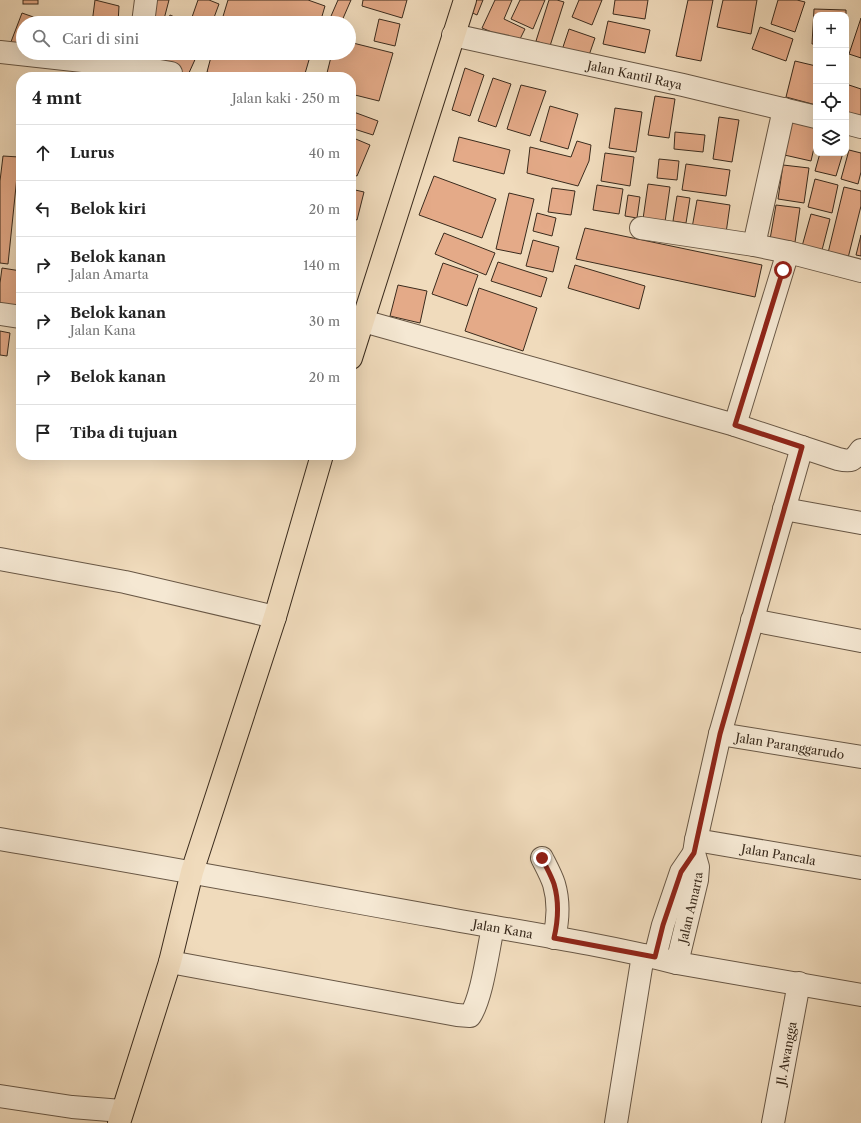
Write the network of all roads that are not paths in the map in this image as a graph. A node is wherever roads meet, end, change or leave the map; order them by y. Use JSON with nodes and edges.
{"nodes":[{"id":1,"x":146,"y":0,"type":"edge"},
{"id":2,"x":465,"y":0,"type":"edge"},
{"id":3,"x":144,"y":16,"type":"edge"},
{"id":4,"x":454,"y":35,"type":"junction"},
{"id":5,"x":0,"y":52,"type":"edge"},
{"id":6,"x":16,"y":53,"type":"edge"},
{"id":7,"x":138,"y":60,"type":"edge"},
{"id":8,"x":168,"y":72,"type":"edge"},
{"id":9,"x":784,"y":110,"type":"junction"},
{"id":10,"x":813,"y":116,"type":"edge"},
{"id":11,"x":849,"y":125,"type":"edge"},
{"id":12,"x":861,"y":127,"type":"edge"},
{"id":13,"x":641,"y":228,"type":"dead end"},
{"id":14,"x":754,"y":245,"type":"junction"},
{"id":15,"x":788,"y":252,"type":"junction"},
{"id":16,"x":861,"y":271,"type":"edge"},
{"id":17,"x":0,"y":314,"type":"edge"},
{"id":18,"x":16,"y":316,"type":"edge"},
{"id":19,"x":363,"y":321,"type":"junction"},
{"id":20,"x":356,"y":343,"type":"edge"},
{"id":21,"x":735,"y":425,"type":"junction"},
{"id":22,"x":802,"y":447,"type":"junction"},
{"id":23,"x":861,"y":450,"type":"edge"},
{"id":24,"x":321,"y":460,"type":"edge"},
{"id":25,"x":784,"y":509,"type":"junction"},
{"id":26,"x":861,"y":523,"type":"edge"},
{"id":27,"x":0,"y":558,"type":"edge"},
{"id":28,"x":275,"y":617,"type":"junction"},
{"id":29,"x":752,"y":620,"type":"junction"},
{"id":30,"x":861,"y":641,"type":"edge"},
{"id":31,"x":720,"y":734,"type":"junction"},
{"id":32,"x":861,"y":757,"type":"edge"},
{"id":33,"x":0,"y":839,"type":"edge"},
{"id":34,"x":695,"y":847,"type":"junction"},
{"id":35,"x":542,"y":858,"type":"dead end"},
{"id":36,"x":861,"y":868,"type":"edge"},
{"id":37,"x":192,"y":872,"type":"junction"},
{"id":38,"x":493,"y":927,"type":"junction"},
{"id":39,"x":554,"y":938,"type":"junction"},
{"id":40,"x":649,"y":956,"type":"junction"},
{"id":41,"x":170,"y":962,"type":"junction"},
{"id":42,"x":677,"y":963,"type":"junction"},
{"id":43,"x":799,"y":983,"type":"junction"},
{"id":44,"x":861,"y":995,"type":"edge"},
{"id":45,"x":0,"y":1096,"type":"edge"},
{"id":46,"x":120,"y":1117,"type":"edge"},
{"id":47,"x":616,"y":1123,"type":"edge"},
{"id":48,"x":773,"y":1123,"type":"edge"}],
"edges":[{"from":1,"to":3,"type":"street"},
{"from":2,"to":4,"type":"main road"},
{"from":4,"to":9,"type":"street","name":"Jalan Kantil Raya"},
{"from":4,"to":19,"type":"main road"},
{"from":5,"to":6,"type":"street"},
{"from":7,"to":8,"type":"street"},
{"from":9,"to":10,"type":"street","name":"Jalan Kantil Raya"},
{"from":9,"to":14,"type":"street"},
{"from":11,"to":12,"type":"street"},
{"from":13,"to":14,"type":"street"},
{"from":14,"to":15,"type":"street"},
{"from":15,"to":16,"type":"street"},
{"from":15,"to":21,"type":"street"},
{"from":17,"to":18,"type":"street"},
{"from":19,"to":20,"type":"main road"},
{"from":19,"to":21,"type":"street"},
{"from":21,"to":22,"type":"street"},
{"from":22,"to":23,"type":"street"},
{"from":22,"to":25,"type":"street","name":"Jalan Amarta"},
{"from":24,"to":28,"type":"main road"},
{"from":25,"to":26,"type":"street"},
{"from":25,"to":29,"type":"street","name":"Jalan Amarta"},
{"from":27,"to":28,"type":"street"},
{"from":28,"to":37,"type":"main road"},
{"from":29,"to":30,"type":"street"},
{"from":29,"to":31,"type":"street","name":"Jalan Amarta"},
{"from":31,"to":32,"type":"street","name":"Jalan Paranggarudo"},
{"from":31,"to":34,"type":"street","name":"Jalan Amarta"},
{"from":33,"to":37,"type":"street","name":"Jalan Kana"},
{"from":34,"to":36,"type":"street","name":"Jalan Pancala"},
{"from":34,"to":40,"type":"street","name":"Jalan Amarta"},
{"from":34,"to":42,"type":"street","name":"Jalan Amarta"},
{"from":35,"to":39,"type":"street"},
{"from":37,"to":38,"type":"street","name":"Jalan Kana"},
{"from":37,"to":41,"type":"main road"},
{"from":38,"to":39,"type":"street","name":"Jalan Kana"},
{"from":38,"to":41,"type":"street"},
{"from":39,"to":40,"type":"street","name":"Jalan Kana"},
{"from":40,"to":42,"type":"street","name":"Jalan Kana"},
{"from":40,"to":47,"type":"street","name":"Jalan Amarta"},
{"from":41,"to":46,"type":"main road"},
{"from":42,"to":43,"type":"street","name":"Jalan Kana"},
{"from":43,"to":44,"type":"street","name":"Jalan Kana"},
{"from":43,"to":48,"type":"street","name":"Jl. Awangga"},
{"from":45,"to":46,"type":"street"}]}
